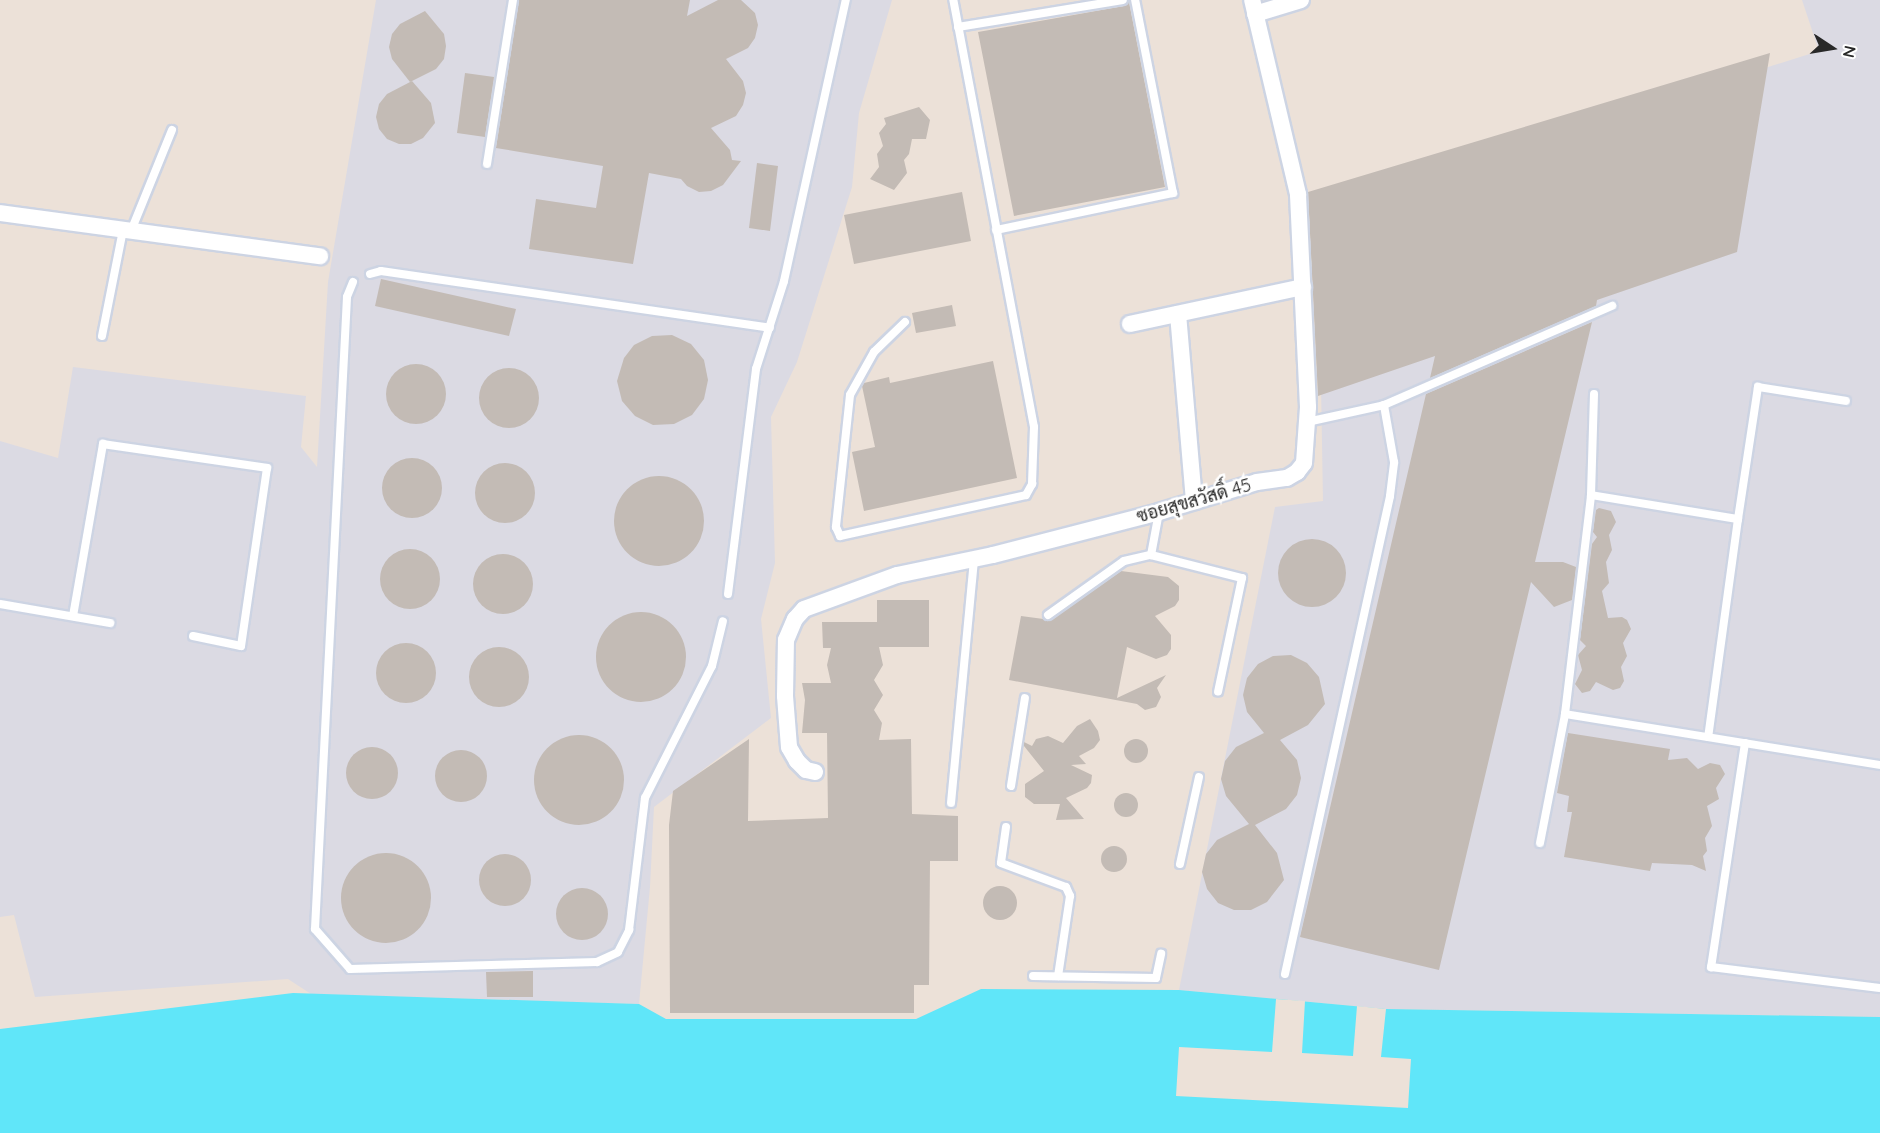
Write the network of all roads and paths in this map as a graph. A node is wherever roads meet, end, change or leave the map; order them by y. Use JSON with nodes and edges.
{"nodes":[{"id":1,"x":513,"y":0,"type":"edge"},
{"id":2,"x":846,"y":0,"type":"edge"},
{"id":3,"x":953,"y":0,"type":"edge"},
{"id":4,"x":1122,"y":0,"type":"edge"},
{"id":5,"x":1135,"y":0,"type":"edge"},
{"id":6,"x":1301,"y":0,"type":"edge"},
{"id":7,"x":1254,"y":7,"type":"edge"},
{"id":8,"x":958,"y":27,"type":"junction"},
{"id":9,"x":172,"y":129,"type":"dead end"},
{"id":10,"x":488,"y":164,"type":"dead end"},
{"id":11,"x":0,"y":213,"type":"edge"},
{"id":12,"x":127,"y":230,"type":"junction"},
{"id":13,"x":996,"y":230,"type":"junction"},
{"id":14,"x":320,"y":256,"type":"dead end"},
{"id":15,"x":370,"y":274,"type":"dead end"},
{"id":16,"x":353,"y":282,"type":"dead end"},
{"id":17,"x":1303,"y":286,"type":"junction"},
{"id":18,"x":1612,"y":306,"type":"dead end"},
{"id":19,"x":1178,"y":314,"type":"junction"},
{"id":20,"x":905,"y":322,"type":"dead end"},
{"id":21,"x":1130,"y":324,"type":"dead end"},
{"id":22,"x":770,"y":328,"type":"junction"},
{"id":23,"x":102,"y":336,"type":"dead end"},
{"id":24,"x":1594,"y":394,"type":"dead end"},
{"id":25,"x":1846,"y":401,"type":"dead end"},
{"id":26,"x":1384,"y":405,"type":"junction"},
{"id":27,"x":1307,"y":422,"type":"junction"},
{"id":28,"x":1591,"y":495,"type":"junction"},
{"id":29,"x":1194,"y":501,"type":"junction"},
{"id":30,"x":1159,"y":512,"type":"junction"},
{"id":31,"x":1738,"y":519,"type":"junction"},
{"id":32,"x":1151,"y":555,"type":"junction"},
{"id":33,"x":974,"y":559,"type":"junction"},
{"id":34,"x":728,"y":594,"type":"dead end"},
{"id":35,"x":0,"y":604,"type":"edge"},
{"id":36,"x":1048,"y":615,"type":"dead end"},
{"id":37,"x":73,"y":616,"type":"junction"},
{"id":38,"x":723,"y":621,"type":"dead end"},
{"id":39,"x":110,"y":623,"type":"dead end"},
{"id":40,"x":193,"y":636,"type":"dead end"},
{"id":41,"x":1218,"y":692,"type":"dead end"},
{"id":42,"x":1025,"y":698,"type":"dead end"},
{"id":43,"x":1565,"y":714,"type":"junction"},
{"id":44,"x":1708,"y":737,"type":"junction"},
{"id":45,"x":1745,"y":743,"type":"junction"},
{"id":46,"x":1880,"y":765,"type":"edge"},
{"id":47,"x":815,"y":772,"type":"dead end"},
{"id":48,"x":1199,"y":777,"type":"dead end"},
{"id":49,"x":1011,"y":786,"type":"dead end"},
{"id":50,"x":951,"y":803,"type":"dead end"},
{"id":51,"x":1006,"y":826,"type":"dead end"},
{"id":52,"x":1540,"y":843,"type":"dead end"},
{"id":53,"x":1180,"y":864,"type":"dead end"},
{"id":54,"x":1161,"y":954,"type":"dead end"},
{"id":55,"x":1285,"y":974,"type":"dead end"},
{"id":56,"x":1033,"y":976,"type":"dead end"},
{"id":57,"x":1058,"y":976,"type":"junction"},
{"id":58,"x":1880,"y":988,"type":"edge"}],
"edges":[{"from":1,"to":10,"type":"lane"},
{"from":2,"to":22,"type":"lane"},
{"from":3,"to":8,"type":"lane"},
{"from":4,"to":8,"type":"lane"},
{"from":5,"to":13,"type":"lane"},
{"from":6,"to":7,"type":"street"},
{"from":7,"to":17,"type":"street","name":"ซอยสุขสวัสดิ์ 45"},
{"from":8,"to":13,"type":"lane"},
{"from":9,"to":12,"type":"lane"},
{"from":11,"to":12,"type":"street"},
{"from":12,"to":14,"type":"street"},
{"from":12,"to":23,"type":"lane"},
{"from":13,"to":20,"type":"lane"},
{"from":15,"to":22,"type":"lane"},
{"from":16,"to":38,"type":"lane"},
{"from":17,"to":19,"type":"street"},
{"from":17,"to":27,"type":"street","name":"ซอยสุขสวัสดิ์ 45"},
{"from":18,"to":26,"type":"lane"},
{"from":19,"to":21,"type":"street"},
{"from":19,"to":29,"type":"street"},
{"from":22,"to":34,"type":"lane"},
{"from":24,"to":28,"type":"lane"},
{"from":25,"to":31,"type":"lane"},
{"from":26,"to":27,"type":"lane"},
{"from":26,"to":55,"type":"lane"},
{"from":27,"to":29,"type":"street","name":"ซอยสุขสวัสดิ์ 45"},
{"from":28,"to":31,"type":"lane"},
{"from":28,"to":43,"type":"lane"},
{"from":29,"to":30,"type":"street","name":"ซอยสุขสวัสดิ์ 45"},
{"from":30,"to":32,"type":"lane"},
{"from":30,"to":33,"type":"street","name":"ซอยสุขสวัสดิ์ 45"},
{"from":31,"to":44,"type":"lane"},
{"from":32,"to":36,"type":"lane"},
{"from":32,"to":41,"type":"lane"},
{"from":33,"to":47,"type":"street","name":"ซอยสุขสวัสดิ์ 45"},
{"from":33,"to":50,"type":"lane"},
{"from":35,"to":37,"type":"lane"},
{"from":37,"to":39,"type":"lane"},
{"from":37,"to":40,"type":"lane"},
{"from":42,"to":49,"type":"lane"},
{"from":43,"to":44,"type":"lane"},
{"from":43,"to":52,"type":"lane"},
{"from":44,"to":45,"type":"lane"},
{"from":45,"to":46,"type":"lane"},
{"from":45,"to":58,"type":"lane"},
{"from":48,"to":53,"type":"lane"},
{"from":51,"to":57,"type":"lane"},
{"from":54,"to":57,"type":"lane"},
{"from":56,"to":57,"type":"lane"}]}
